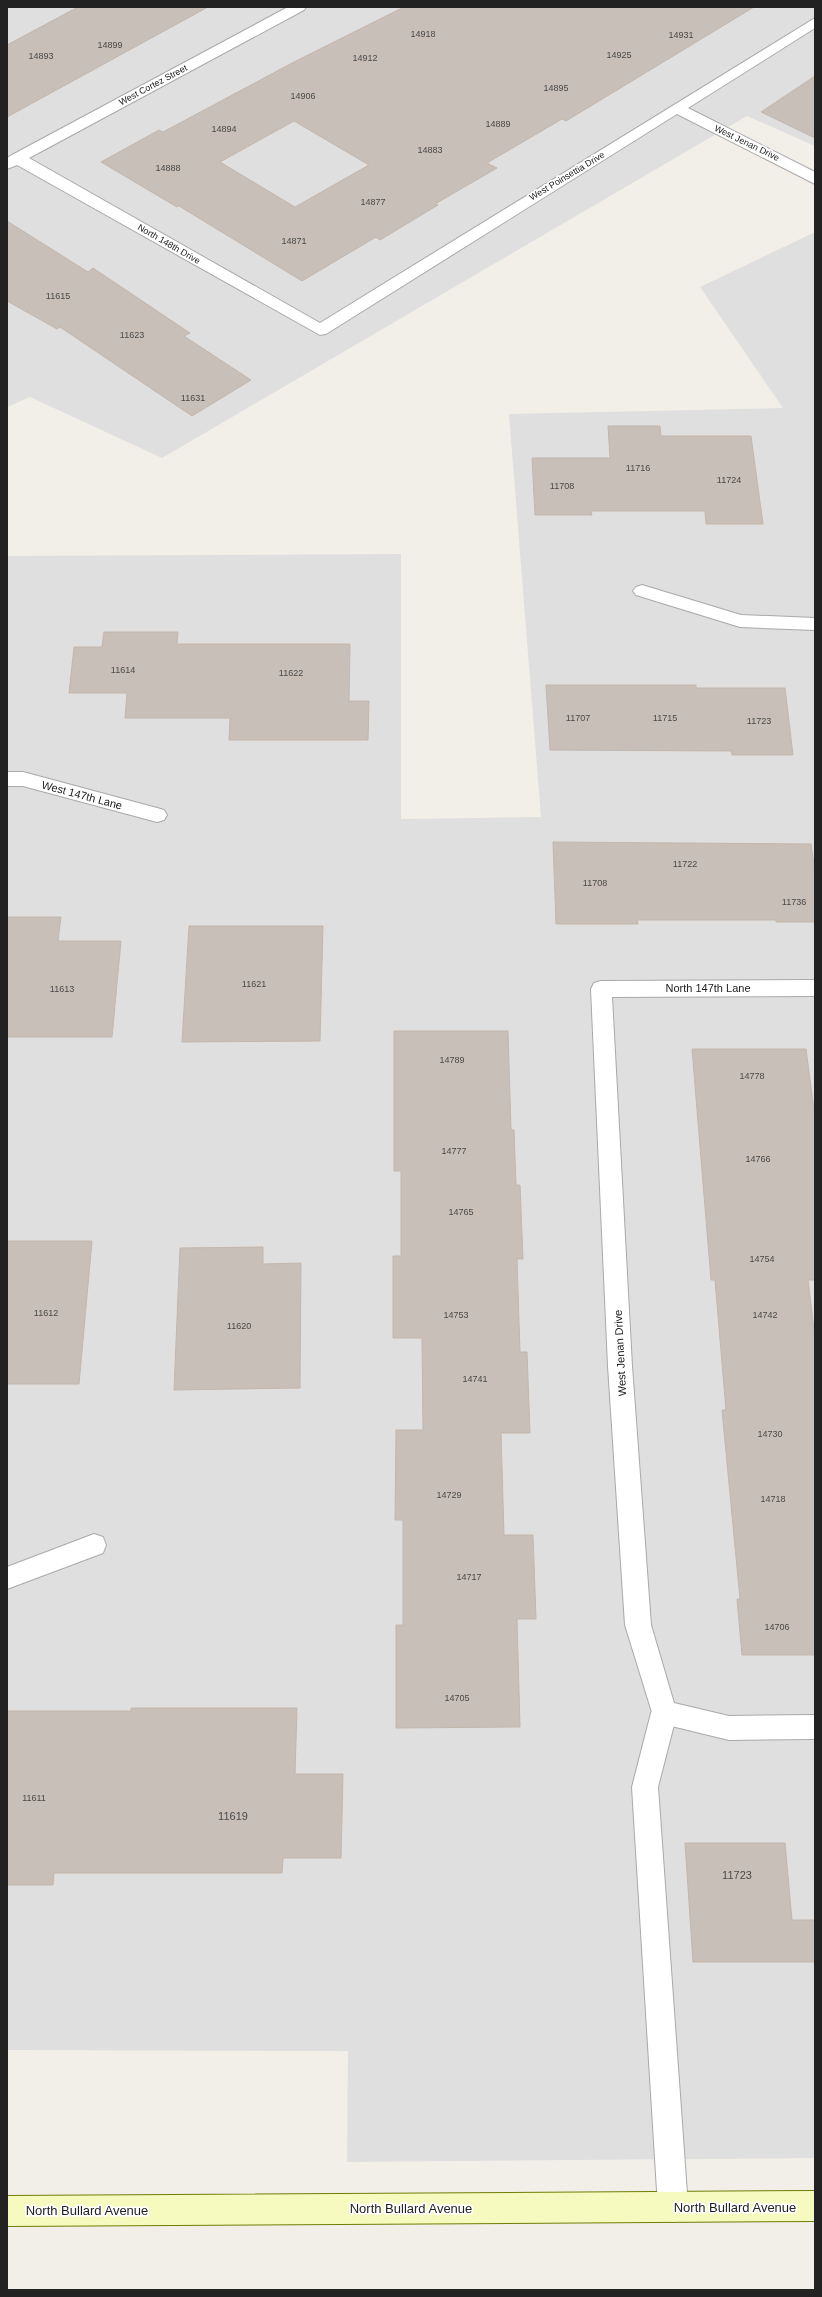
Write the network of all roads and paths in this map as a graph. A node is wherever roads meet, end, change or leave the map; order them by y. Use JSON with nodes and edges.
{"nodes":[{"id":1,"x":299,"y":7,"type":"edge"},
{"id":2,"x":815,"y":22,"type":"edge"},
{"id":3,"x":677,"y":108,"type":"junction"},
{"id":4,"x":12,"y":161,"type":"edge"},
{"id":5,"x":815,"y":179,"type":"edge"},
{"id":6,"x":320,"y":330,"type":"joint"},
{"id":7,"x":642,"y":591,"type":"dead end"},
{"id":8,"x":815,"y":624,"type":"edge"},
{"id":9,"x":7,"y":779,"type":"edge"},
{"id":10,"x":157,"y":815,"type":"dead end"},
{"id":11,"x":601,"y":988,"type":"joint"},
{"id":12,"x":815,"y":988,"type":"edge"},
{"id":13,"x":94,"y":1545,"type":"dead end"},
{"id":14,"x":7,"y":1578,"type":"edge"},
{"id":15,"x":664,"y":1713,"type":"junction"},
{"id":16,"x":815,"y":1727,"type":"edge"},
{"id":17,"x":815,"y":2206,"type":"edge"},
{"id":18,"x":673,"y":2207,"type":"junction"},
{"id":19,"x":7,"y":2211,"type":"edge"}],
"edges":[{"from":1,"to":4,"type":"street","name":"West Cortez Street"},
{"from":2,"to":3,"type":"street","name":"West Poinsettia Drive"},
{"from":3,"to":5,"type":"street","name":"West Jenan Drive"},
{"from":3,"to":6,"type":"street","name":"West Poinsettia Drive"},
{"from":4,"to":6,"type":"street","name":"North 148th Drive"},
{"from":7,"to":8,"type":"street"},
{"from":9,"to":10,"type":"street","name":"West 147th Lane"},
{"from":11,"to":12,"type":"street","name":"North 147th Lane"},
{"from":11,"to":15,"type":"street","name":"West Jenan Drive"},
{"from":13,"to":14,"type":"street"},
{"from":15,"to":16,"type":"street"},
{"from":15,"to":18,"type":"street"},
{"from":17,"to":18,"type":"main road","name":"North Bullard Avenue"},
{"from":18,"to":19,"type":"main road","name":"North Bullard Avenue"}]}
